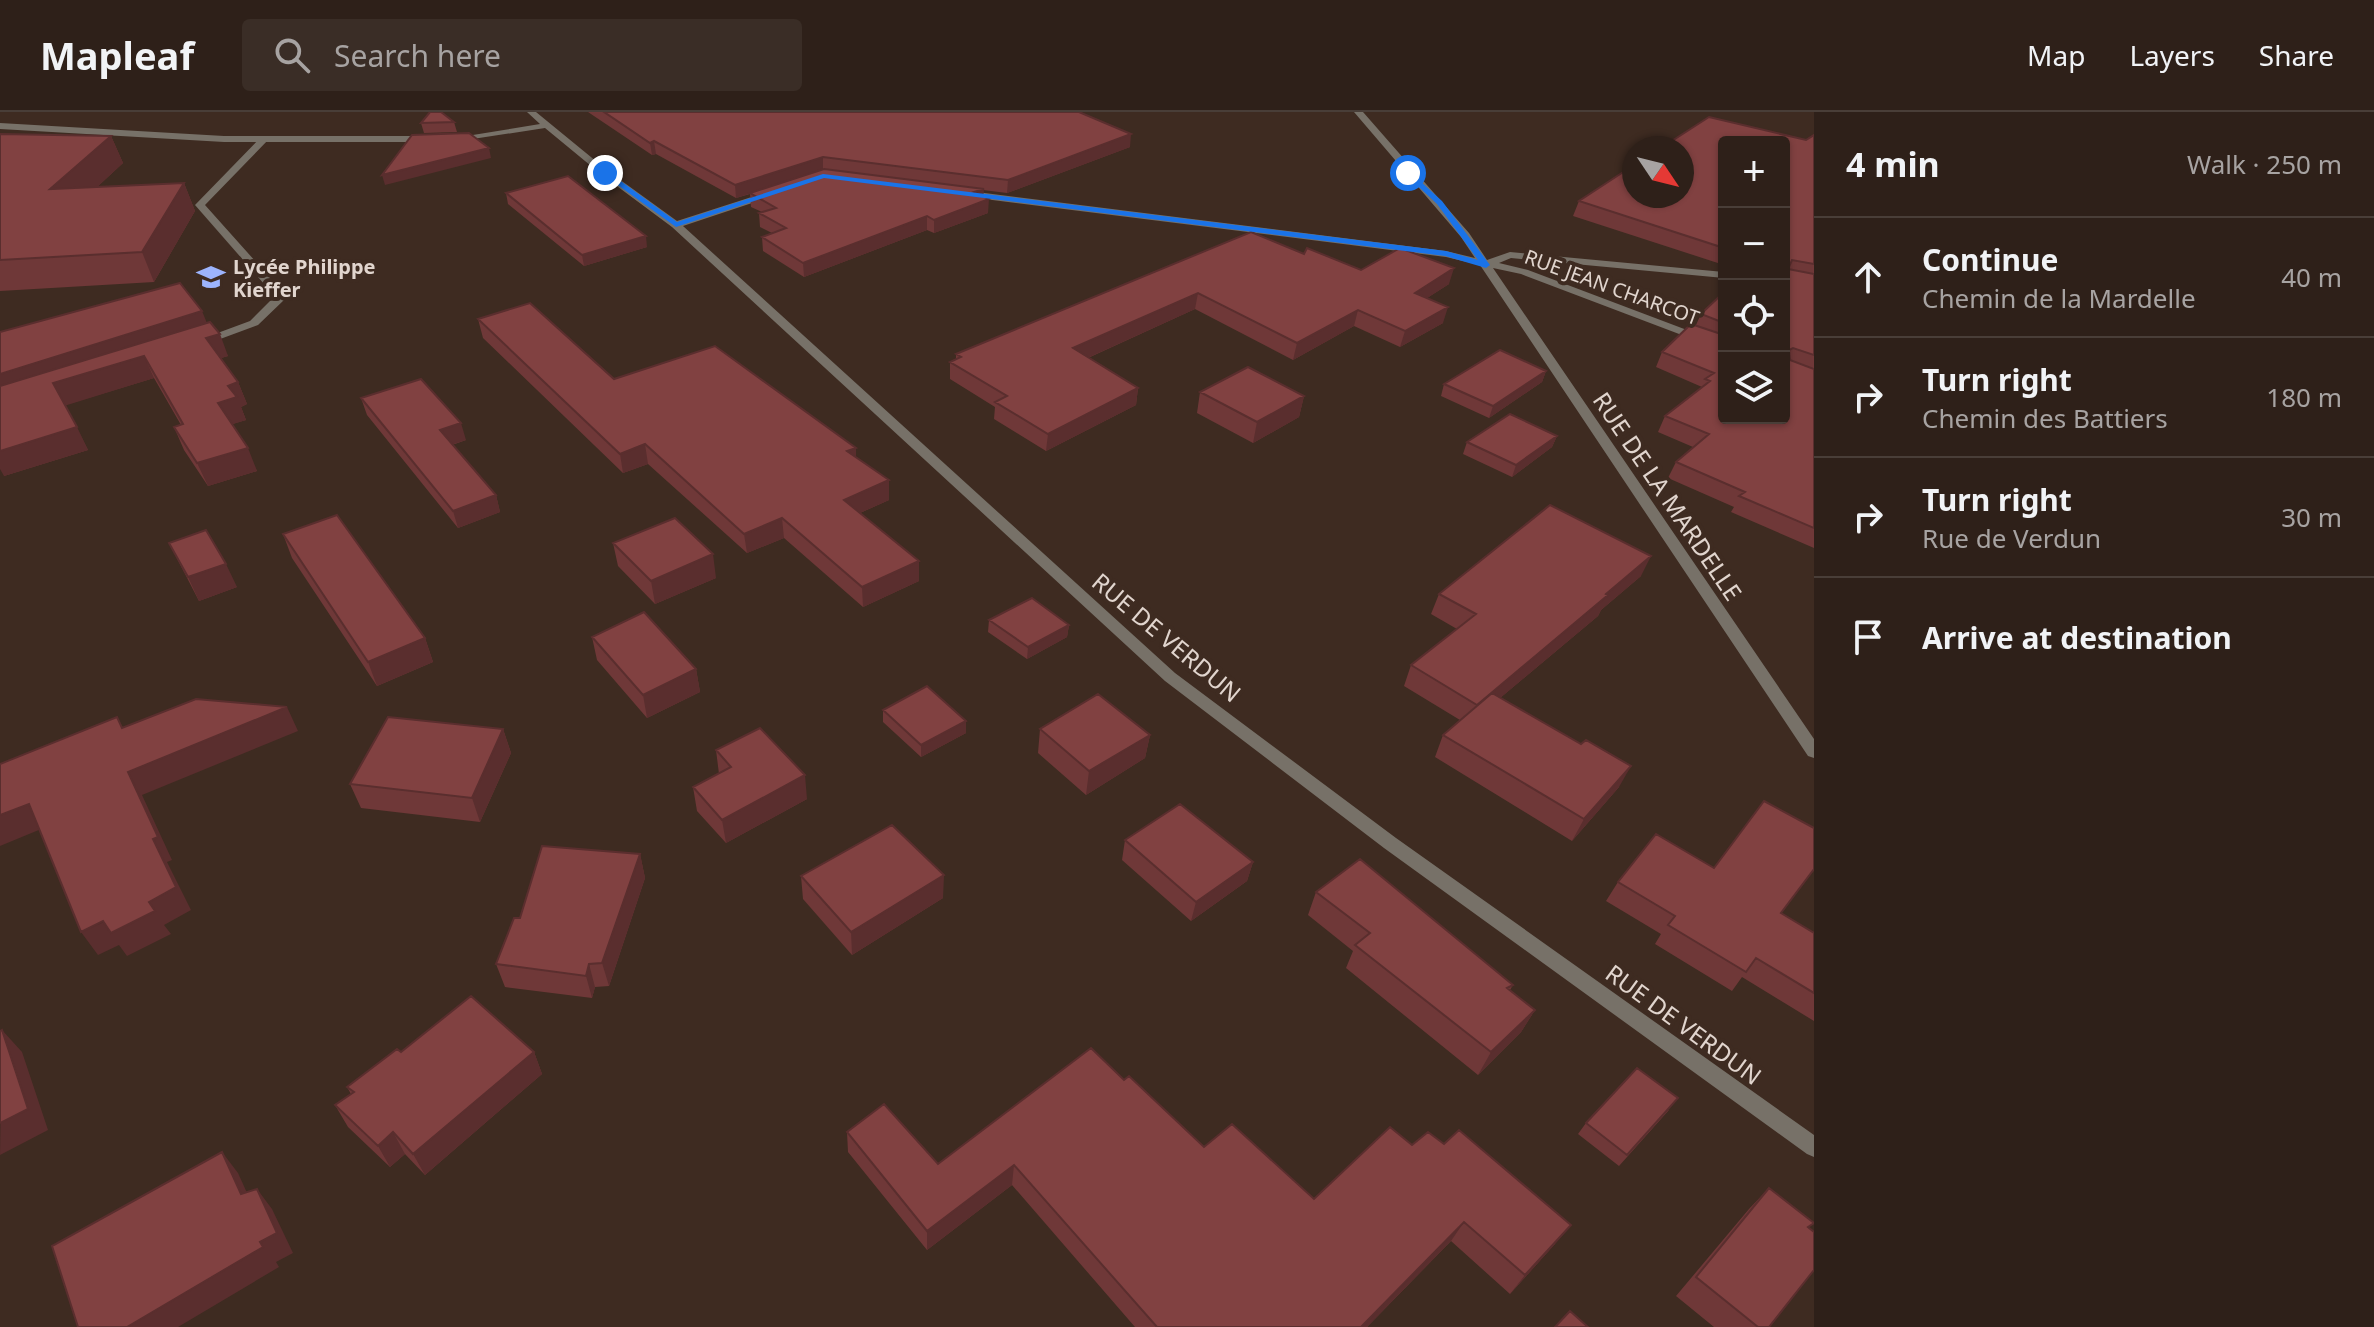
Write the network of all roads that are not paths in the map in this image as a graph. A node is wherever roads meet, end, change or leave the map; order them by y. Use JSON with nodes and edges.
{"nodes":[{"id":1,"x":531,"y":112,"type":"edge"},
{"id":2,"x":1358,"y":112,"type":"edge"},
{"id":3,"x":548,"y":125,"type":"junction"},
{"id":4,"x":0,"y":126,"type":"edge"},
{"id":5,"x":264,"y":139,"type":"junction"},
{"id":6,"x":779,"y":191,"type":"edge"},
{"id":7,"x":948,"y":192,"type":"edge"},
{"id":8,"x":676,"y":225,"type":"junction"},
{"id":9,"x":1486,"y":265,"type":"junction"},
{"id":10,"x":1718,"y":274,"type":"edge"},
{"id":11,"x":194,"y":345,"type":"edge"},
{"id":12,"x":1718,"y":346,"type":"edge"},
{"id":13,"x":1814,"y":752,"type":"edge"},
{"id":14,"x":1814,"y":1147,"type":"edge"}],
"edges":[{"from":1,"to":3,"type":"street","name":"RUE DE VERDUN"},
{"from":2,"to":9,"type":"street","name":"RUE DE LA MARDELLE"},
{"from":3,"to":5,"type":"street"},
{"from":3,"to":8,"type":"street","name":"RUE DE VERDUN"},
{"from":4,"to":5,"type":"street"},
{"from":5,"to":11,"type":"street"},
{"from":6,"to":8,"type":"street"},
{"from":7,"to":9,"type":"street","name":"RUE JEAN CHARCOT"},
{"from":8,"to":14,"type":"street","name":"RUE DE VERDUN"},
{"from":9,"to":10,"type":"street"},
{"from":9,"to":12,"type":"street","name":"RUE JEAN CHARCOT"},
{"from":9,"to":13,"type":"street","name":"RUE DE LA MARDELLE"}]}
